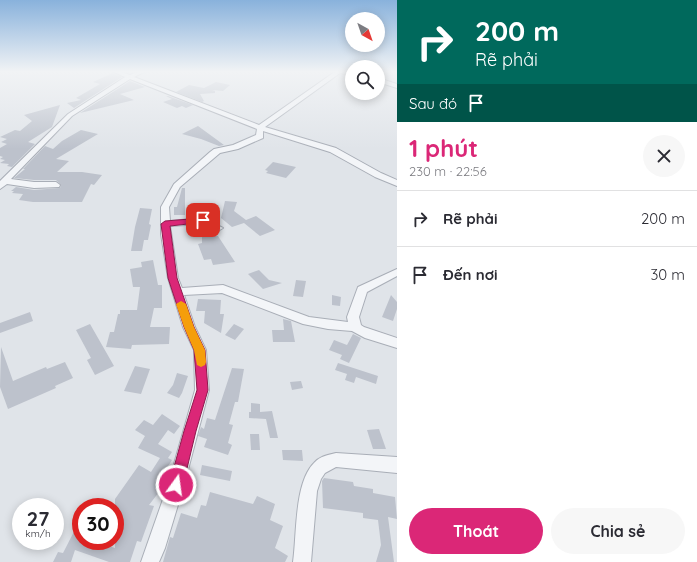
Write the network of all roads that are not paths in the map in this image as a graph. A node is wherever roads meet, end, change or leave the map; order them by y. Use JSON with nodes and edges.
{"nodes":[{"id":1,"x":98,"y":97,"type":"edge"},
{"id":2,"x":181,"y":97,"type":"edge"},
{"id":3,"x":303,"y":97,"type":"edge"},
{"id":4,"x":260,"y":128,"type":"junction"},
{"id":5,"x":3,"y":183,"type":"edge"},
{"id":6,"x":397,"y":183,"type":"edge"},
{"id":7,"x":56,"y":185,"type":"dead end"},
{"id":8,"x":165,"y":224,"type":"junction"},
{"id":9,"x":218,"y":228,"type":"dead end"},
{"id":10,"x":397,"y":272,"type":"edge"},
{"id":11,"x":177,"y":292,"type":"junction"},
{"id":12,"x":355,"y":327,"type":"junction"},
{"id":13,"x":397,"y":343,"type":"edge"},
{"id":14,"x":397,"y":464,"type":"edge"},
{"id":15,"x":150,"y":562,"type":"edge"},
{"id":16,"x":302,"y":562,"type":"edge"}],
"edges":[{"from":1,"to":5,"type":"street"},
{"from":2,"to":4,"type":"street"},
{"from":3,"to":4,"type":"street"},
{"from":4,"to":6,"type":"street"},
{"from":4,"to":8,"type":"street"},
{"from":5,"to":7,"type":"street"},
{"from":8,"to":9,"type":"street"},
{"from":8,"to":11,"type":"street"},
{"from":10,"to":12,"type":"street"},
{"from":11,"to":12,"type":"street"},
{"from":11,"to":15,"type":"street"},
{"from":12,"to":13,"type":"street"},
{"from":14,"to":16,"type":"street"}]}
